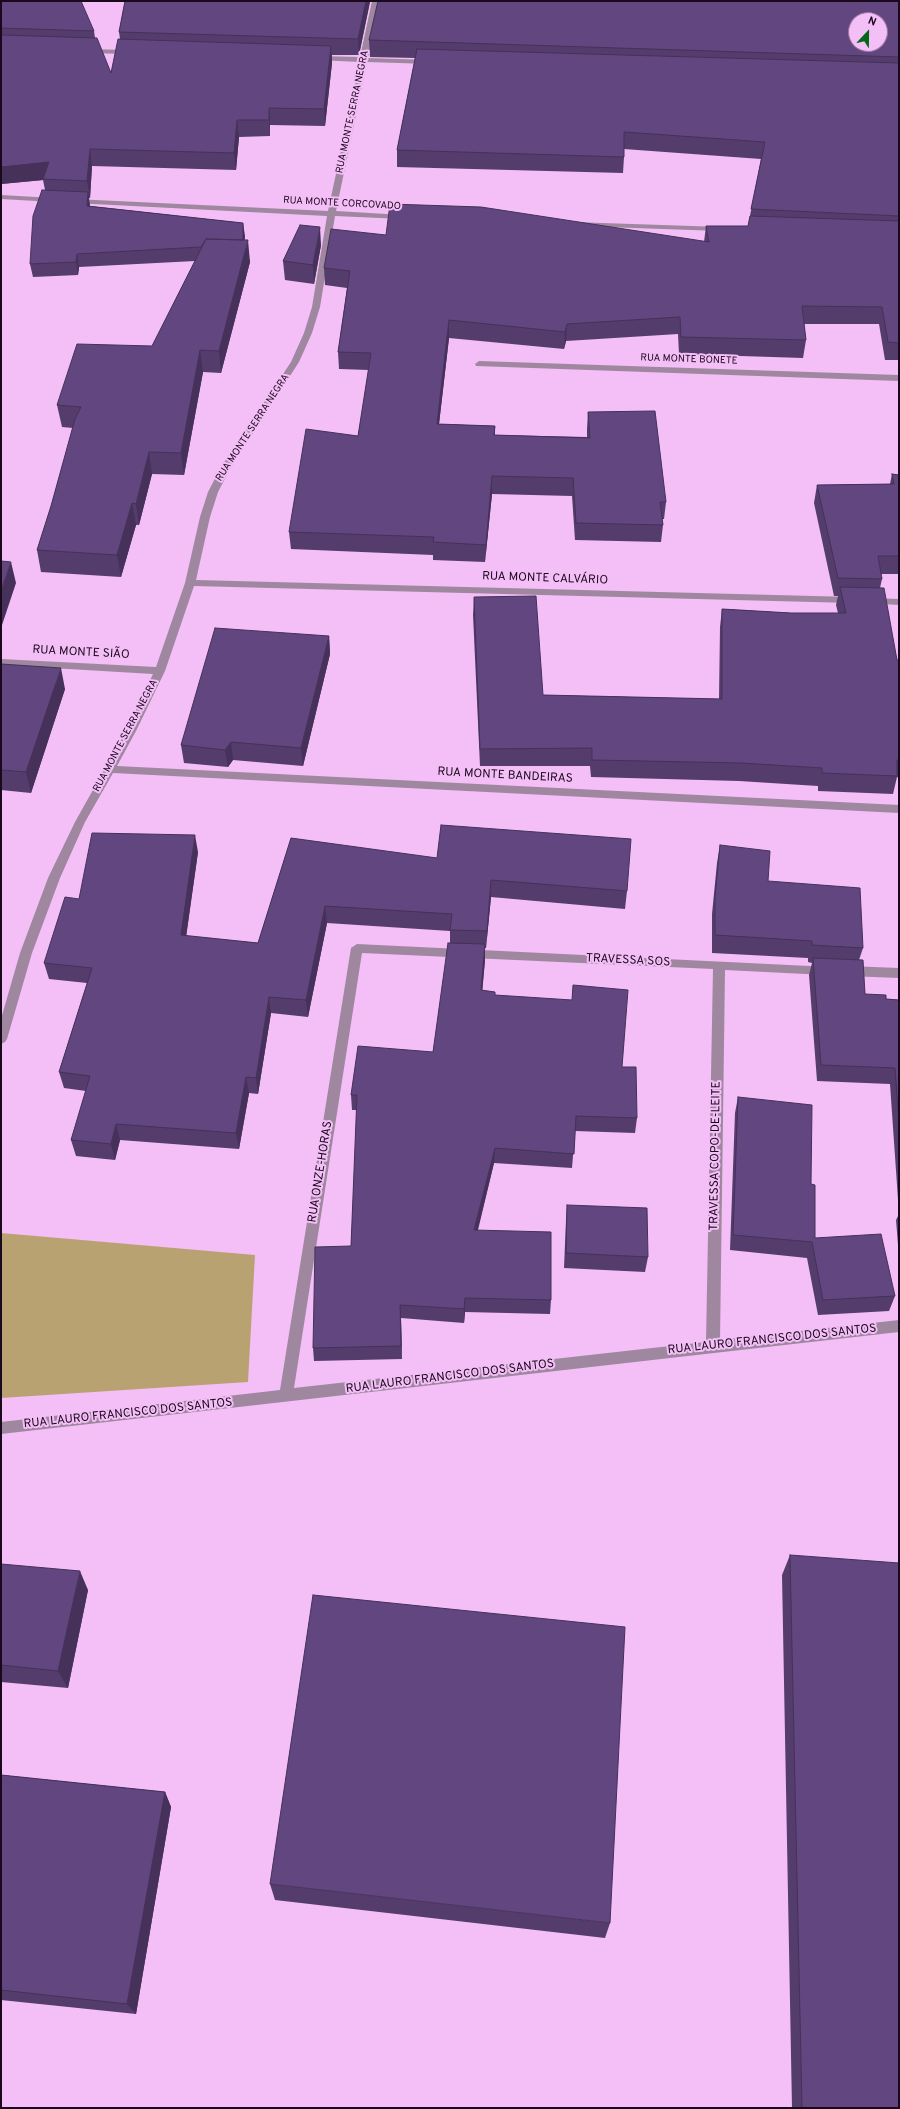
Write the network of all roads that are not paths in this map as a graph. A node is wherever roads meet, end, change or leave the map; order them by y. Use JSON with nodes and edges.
{"nodes":[{"id":1,"x":376,"y":1,"type":"edge"},
{"id":2,"x":80,"y":50,"type":"edge"},
{"id":3,"x":135,"y":52,"type":"edge"},
{"id":4,"x":309,"y":58,"type":"edge"},
{"id":5,"x":364,"y":60,"type":"junction"},
{"id":6,"x":436,"y":62,"type":"edge"},
{"id":7,"x":1,"y":197,"type":"edge"},
{"id":8,"x":331,"y":215,"type":"junction"},
{"id":9,"x":410,"y":218,"type":"edge"},
{"id":10,"x":568,"y":223,"type":"edge"},
{"id":11,"x":733,"y":230,"type":"edge"},
{"id":12,"x":479,"y":364,"type":"dead end"},
{"id":13,"x":899,"y":378,"type":"edge"},
{"id":14,"x":190,"y":583,"type":"junction"},
{"id":15,"x":899,"y":602,"type":"edge"},
{"id":16,"x":1,"y":662,"type":"edge"},
{"id":17,"x":160,"y":671,"type":"junction"},
{"id":18,"x":109,"y":769,"type":"junction"},
{"id":19,"x":899,"y":809,"type":"edge"},
{"id":20,"x":357,"y":948,"type":"joint"},
{"id":21,"x":719,"y":965,"type":"junction"},
{"id":22,"x":899,"y":973,"type":"edge"},
{"id":23,"x":1,"y":1039,"type":"edge"},
{"id":24,"x":899,"y":1326,"type":"edge"},
{"id":25,"x":713,"y":1346,"type":"junction"},
{"id":26,"x":286,"y":1397,"type":"junction"},
{"id":27,"x":1,"y":1428,"type":"edge"}],
"edges":[{"from":1,"to":5,"type":"street","name":"RUA MONTE SERRA NEGRA"},
{"from":2,"to":3,"type":"street"},
{"from":4,"to":5,"type":"street"},
{"from":5,"to":6,"type":"street"},
{"from":5,"to":8,"type":"street","name":"RUA MONTE SERRA NEGRA"},
{"from":7,"to":8,"type":"street","name":"RUA MONTE CORCOVADO"},
{"from":8,"to":9,"type":"street","name":"RUA MONTE CORCOVADO"},
{"from":8,"to":14,"type":"street","name":"RUA MONTE SERRA NEGRA"},
{"from":10,"to":11,"type":"street"},
{"from":12,"to":13,"type":"street","name":"RUA MONTE BONETE"},
{"from":14,"to":15,"type":"street","name":"RUA MONTE CALVÁRIO"},
{"from":14,"to":17,"type":"street","name":"RUA MONTE SERRA NEGRA"},
{"from":16,"to":17,"type":"street","name":"RUA MONTE SIÃO"},
{"from":17,"to":18,"type":"street","name":"RUA MONTE SERRA NEGRA"},
{"from":18,"to":19,"type":"street","name":"RUA MONTE BANDEIRAS"},
{"from":18,"to":23,"type":"street","name":"RUA MONTE SERRA NEGRA"},
{"from":20,"to":21,"type":"street","name":"TRAVESSA SOS"},
{"from":20,"to":26,"type":"street","name":"RUA ONZE-HORAS"},
{"from":21,"to":22,"type":"street","name":"TRAVESSA SOS"},
{"from":21,"to":25,"type":"street","name":"TRAVESSA COPO-DE-LEITE"},
{"from":24,"to":25,"type":"street","name":"RUA LAURO FRANCISCO DOS SANTOS"},
{"from":25,"to":26,"type":"street","name":"RUA LAURO FRANCISCO DOS SANTOS"},
{"from":26,"to":27,"type":"street","name":"RUA LAURO FRANCISCO DOS SANTOS"}]}
